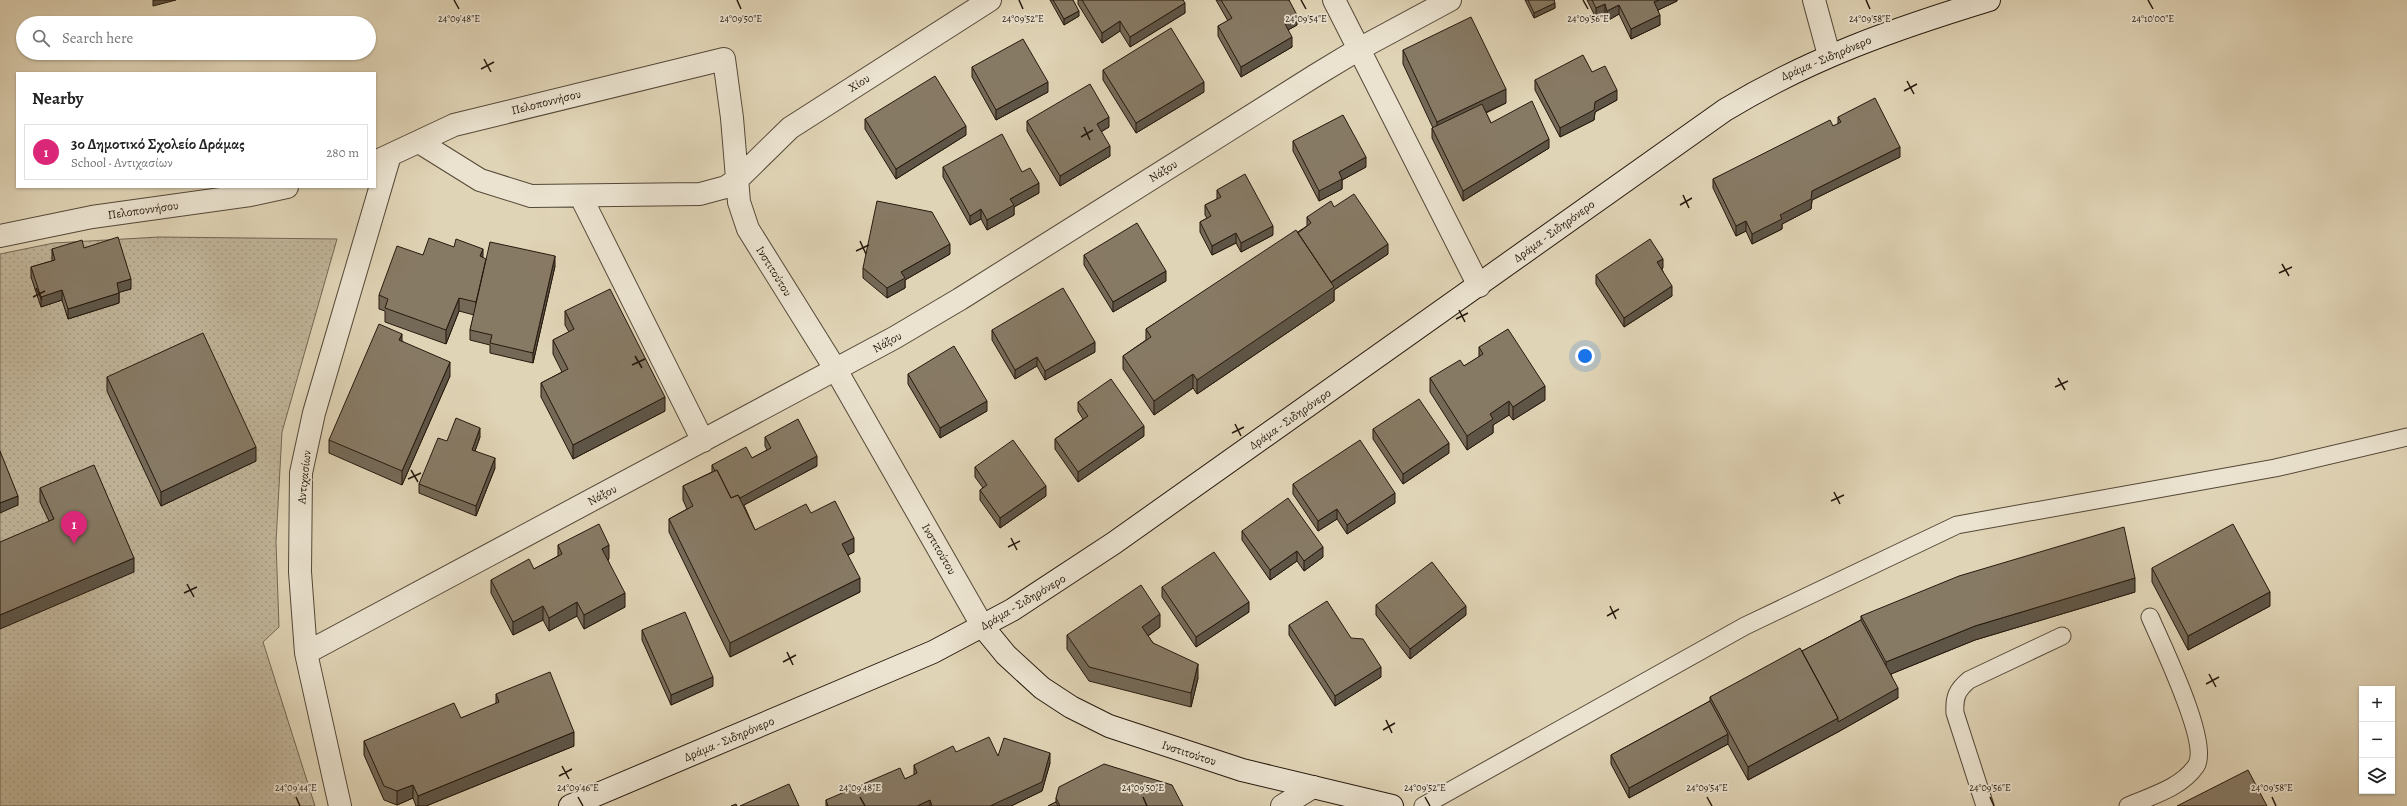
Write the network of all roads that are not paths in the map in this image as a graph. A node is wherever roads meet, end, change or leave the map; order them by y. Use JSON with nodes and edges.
{"nodes":[{"id":1,"x":990,"y":0,"type":"edge"},
{"id":2,"x":1334,"y":0,"type":"edge"},
{"id":3,"x":1450,"y":0,"type":"edge"},
{"id":4,"x":1814,"y":0,"type":"edge"},
{"id":5,"x":1989,"y":0,"type":"edge"},
{"id":6,"x":1359,"y":49,"type":"junction"},
{"id":7,"x":1829,"y":55,"type":"junction"},
{"id":8,"x":724,"y":59,"type":"joint"},
{"id":9,"x":419,"y":142,"type":"junction"},
{"id":10,"x":383,"y":158,"type":"edge"},
{"id":11,"x":738,"y":179,"type":"junction"},
{"id":12,"x":376,"y":184,"type":"edge"},
{"id":13,"x":282,"y":188,"type":"edge"},
{"id":14,"x":375,"y":188,"type":"edge"},
{"id":15,"x":581,"y":197,"type":"junction"},
{"id":16,"x":0,"y":236,"type":"edge"},
{"id":17,"x":1479,"y":286,"type":"junction"},
{"id":18,"x":836,"y":370,"type":"junction"},
{"id":19,"x":2407,"y":438,"type":"edge"},
{"id":20,"x":704,"y":441,"type":"junction"},
{"id":21,"x":2150,"y":617,"type":"dead end"},
{"id":22,"x":983,"y":627,"type":"junction"},
{"id":23,"x":2062,"y":636,"type":"dead end"},
{"id":24,"x":306,"y":652,"type":"junction"},
{"id":25,"x":1313,"y":787,"type":"junction"},
{"id":26,"x":1367,"y":803,"type":"edge"},
{"id":27,"x":340,"y":806,"type":"edge"},
{"id":28,"x":570,"y":806,"type":"edge"},
{"id":29,"x":1282,"y":806,"type":"edge"},
{"id":30,"x":1392,"y":806,"type":"edge"},
{"id":31,"x":1423,"y":806,"type":"edge"},
{"id":32,"x":1985,"y":806,"type":"edge"},
{"id":33,"x":2128,"y":806,"type":"edge"}],
"edges":[{"from":1,"to":11,"type":"street","name":"Χίου"},
{"from":2,"to":6,"type":"street"},
{"from":3,"to":6,"type":"street","name":"Νάξου"},
{"from":4,"to":7,"type":"street"},
{"from":5,"to":7,"type":"street","name":"Δράμα - Σιδηρόνερο"},
{"from":6,"to":17,"type":"street"},
{"from":6,"to":18,"type":"street","name":"Νάξου"},
{"from":7,"to":17,"type":"street","name":"Δράμα - Σιδηρόνερο"},
{"from":8,"to":9,"type":"street","name":"Πελοποννήσου"},
{"from":8,"to":11,"type":"street","name":"Ινστιτούτου"},
{"from":9,"to":10,"type":"street","name":"Πελοποννήσου"},
{"from":9,"to":15,"type":"street","name":"Χίου"},
{"from":10,"to":12,"type":"street","name":"Αντιχασίων"},
{"from":11,"to":15,"type":"street","name":"Χίου"},
{"from":11,"to":18,"type":"street","name":"Ινστιτούτου"},
{"from":13,"to":16,"type":"street","name":"Πελοποννήσου"},
{"from":14,"to":24,"type":"street","name":"Αντιχασίων"},
{"from":15,"to":20,"type":"street"},
{"from":17,"to":22,"type":"street","name":"Δράμα - Σιδηρόνερο"},
{"from":18,"to":20,"type":"street","name":"Νάξου"},
{"from":18,"to":22,"type":"street","name":"Ινστιτούτου"},
{"from":19,"to":31,"type":"lane"},
{"from":20,"to":24,"type":"street","name":"Νάξου"},
{"from":21,"to":33,"type":"lane"},
{"from":22,"to":25,"type":"street","name":"Ινστιτούτου"},
{"from":22,"to":28,"type":"street","name":"Δράμα - Σιδηρόνερο"},
{"from":23,"to":32,"type":"lane"},
{"from":24,"to":27,"type":"street","name":"Αντιχασίων"},
{"from":25,"to":26,"type":"street","name":"Ινστιτούτου"},
{"from":25,"to":29,"type":"street"},
{"from":26,"to":30,"type":"street","name":"Ινστιτούτου"}]}
